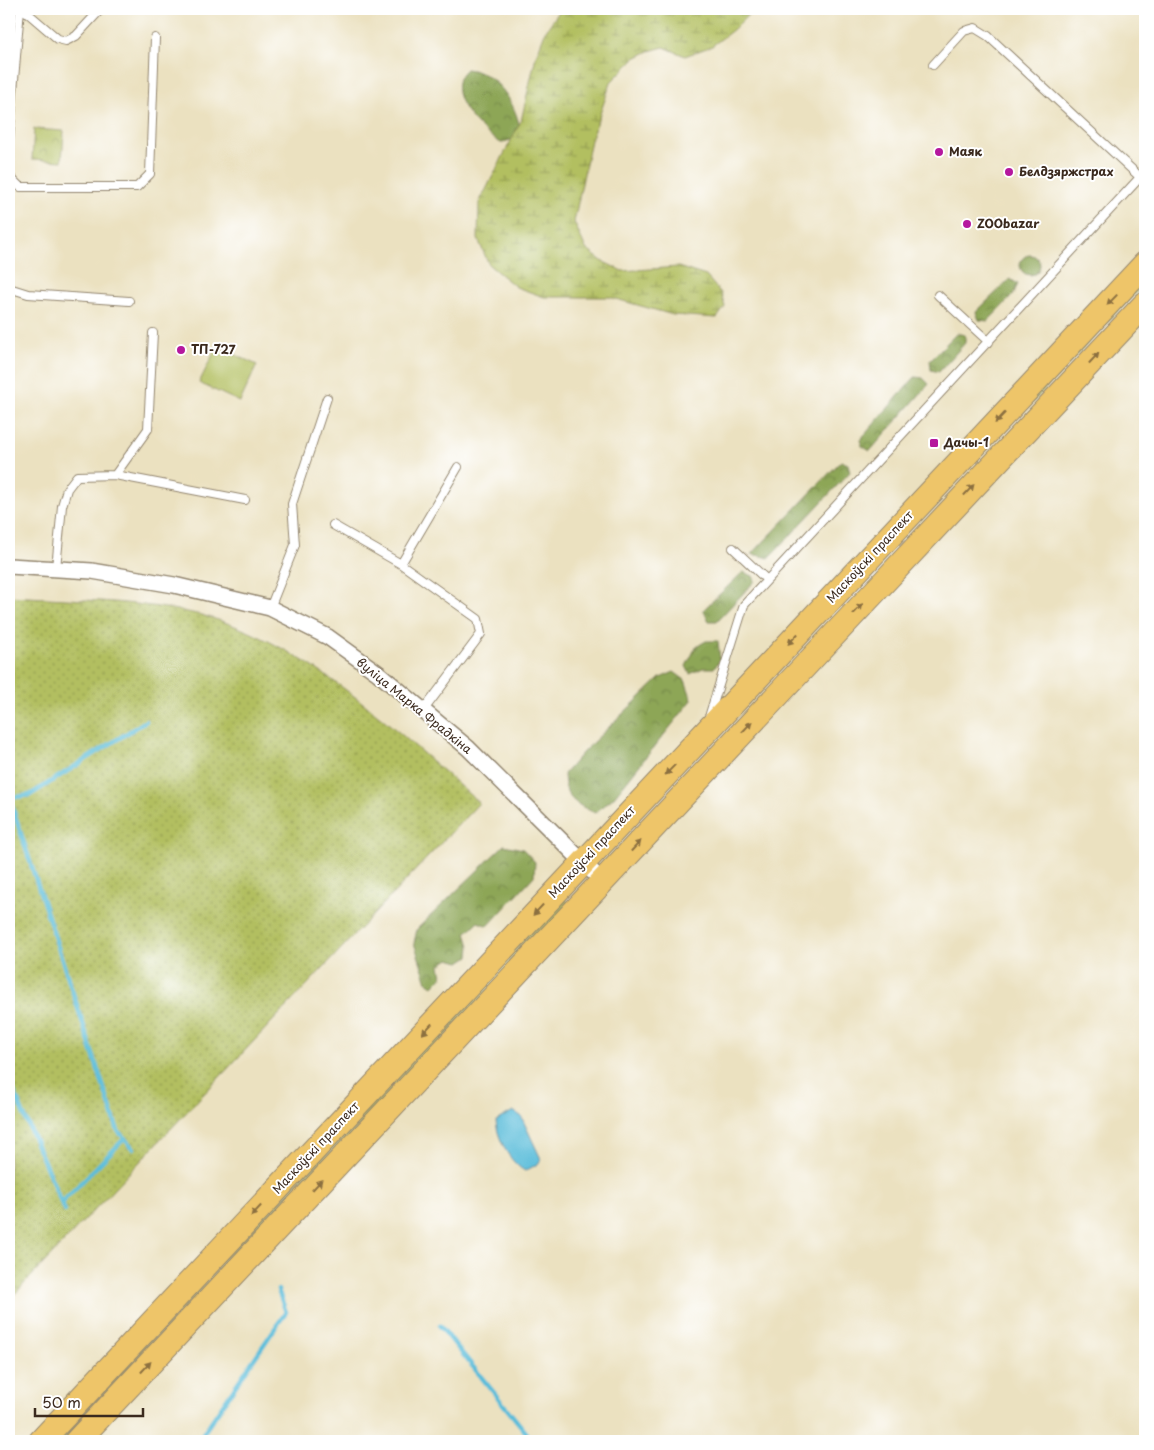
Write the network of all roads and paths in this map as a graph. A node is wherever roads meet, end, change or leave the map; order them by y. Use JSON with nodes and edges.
{"nodes":[{"id":1,"x":22,"y":9,"type":"edge"},
{"id":2,"x":101,"y":9,"type":"edge"},
{"id":3,"x":155,"y":38,"type":"dead end"},
{"id":4,"x":933,"y":65,"type":"dead end"},
{"id":5,"x":9,"y":139,"type":"edge"},
{"id":6,"x":1143,"y":174,"type":"edge"},
{"id":7,"x":9,"y":176,"type":"edge"},
{"id":8,"x":1145,"y":264,"type":"edge"},
{"id":9,"x":9,"y":288,"type":"edge"},
{"id":10,"x":9,"y":295,"type":"edge"},
{"id":11,"x":938,"y":295,"type":"dead end"},
{"id":12,"x":129,"y":301,"type":"dead end"},
{"id":13,"x":1145,"y":304,"type":"edge"},
{"id":14,"x":153,"y":332,"type":"dead end"},
{"id":15,"x":990,"y":342,"type":"junction"},
{"id":16,"x":327,"y":398,"type":"dead end"},
{"id":17,"x":458,"y":467,"type":"dead end"},
{"id":18,"x":115,"y":475,"type":"junction"},
{"id":19,"x":244,"y":500,"type":"dead end"},
{"id":20,"x":333,"y":525,"type":"dead end"},
{"id":21,"x":733,"y":548,"type":"dead end"},
{"id":22,"x":401,"y":564,"type":"junction"},
{"id":23,"x":9,"y":566,"type":"edge"},
{"id":24,"x":56,"y":568,"type":"junction"},
{"id":25,"x":767,"y":580,"type":"junction"},
{"id":26,"x":270,"y":608,"type":"junction"},
{"id":27,"x":423,"y":710,"type":"junction"},
{"id":28,"x":704,"y":734,"type":"junction"},
{"id":29,"x":584,"y":862,"type":"junction"},
{"id":30,"x":603,"y":882,"type":"junction"},
{"id":31,"x":41,"y":1441,"type":"edge"},
{"id":32,"x":77,"y":1441,"type":"edge"}],
"edges":[{"from":1,"to":2,"type":"lane"},
{"from":1,"to":5,"type":"lane"},
{"from":3,"to":7,"type":"lane"},
{"from":4,"to":6,"type":"lane"},
{"from":6,"to":15,"type":"lane"},
{"from":8,"to":28,"type":"main road","name":"Маскоўскі праспект","one_way":true},
{"from":9,"to":10,"type":"lane"},
{"from":9,"to":12,"type":"lane"},
{"from":11,"to":15,"type":"lane"},
{"from":30,"to":13,"type":"main road","one_way":true},
{"from":14,"to":18,"type":"lane"},
{"from":15,"to":25,"type":"lane"},
{"from":16,"to":26,"type":"lane"},
{"from":17,"to":22,"type":"lane"},
{"from":18,"to":19,"type":"lane"},
{"from":18,"to":24,"type":"lane"},
{"from":20,"to":22,"type":"lane"},
{"from":21,"to":25,"type":"lane"},
{"from":22,"to":27,"type":"lane"},
{"from":23,"to":24,"type":"street","name":"вуліца Марка Фрадкіна"},
{"from":24,"to":26,"type":"street","name":"вуліца Марка Фрадкіна"},
{"from":25,"to":28,"type":"lane"},
{"from":26,"to":27,"type":"street","name":"вуліца Марка Фрадкіна"},
{"from":27,"to":29,"type":"street","name":"вуліца Марка Фрадкіна"},
{"from":28,"to":29,"type":"main road","name":"Маскоўскі праспект","one_way":true},
{"from":29,"to":30,"type":"street","name":"вуліца Марка Фрадкіна"},
{"from":29,"to":31,"type":"main road","name":"Маскоўскі праспект","one_way":true},
{"from":32,"to":30,"type":"main road","one_way":true}]}
